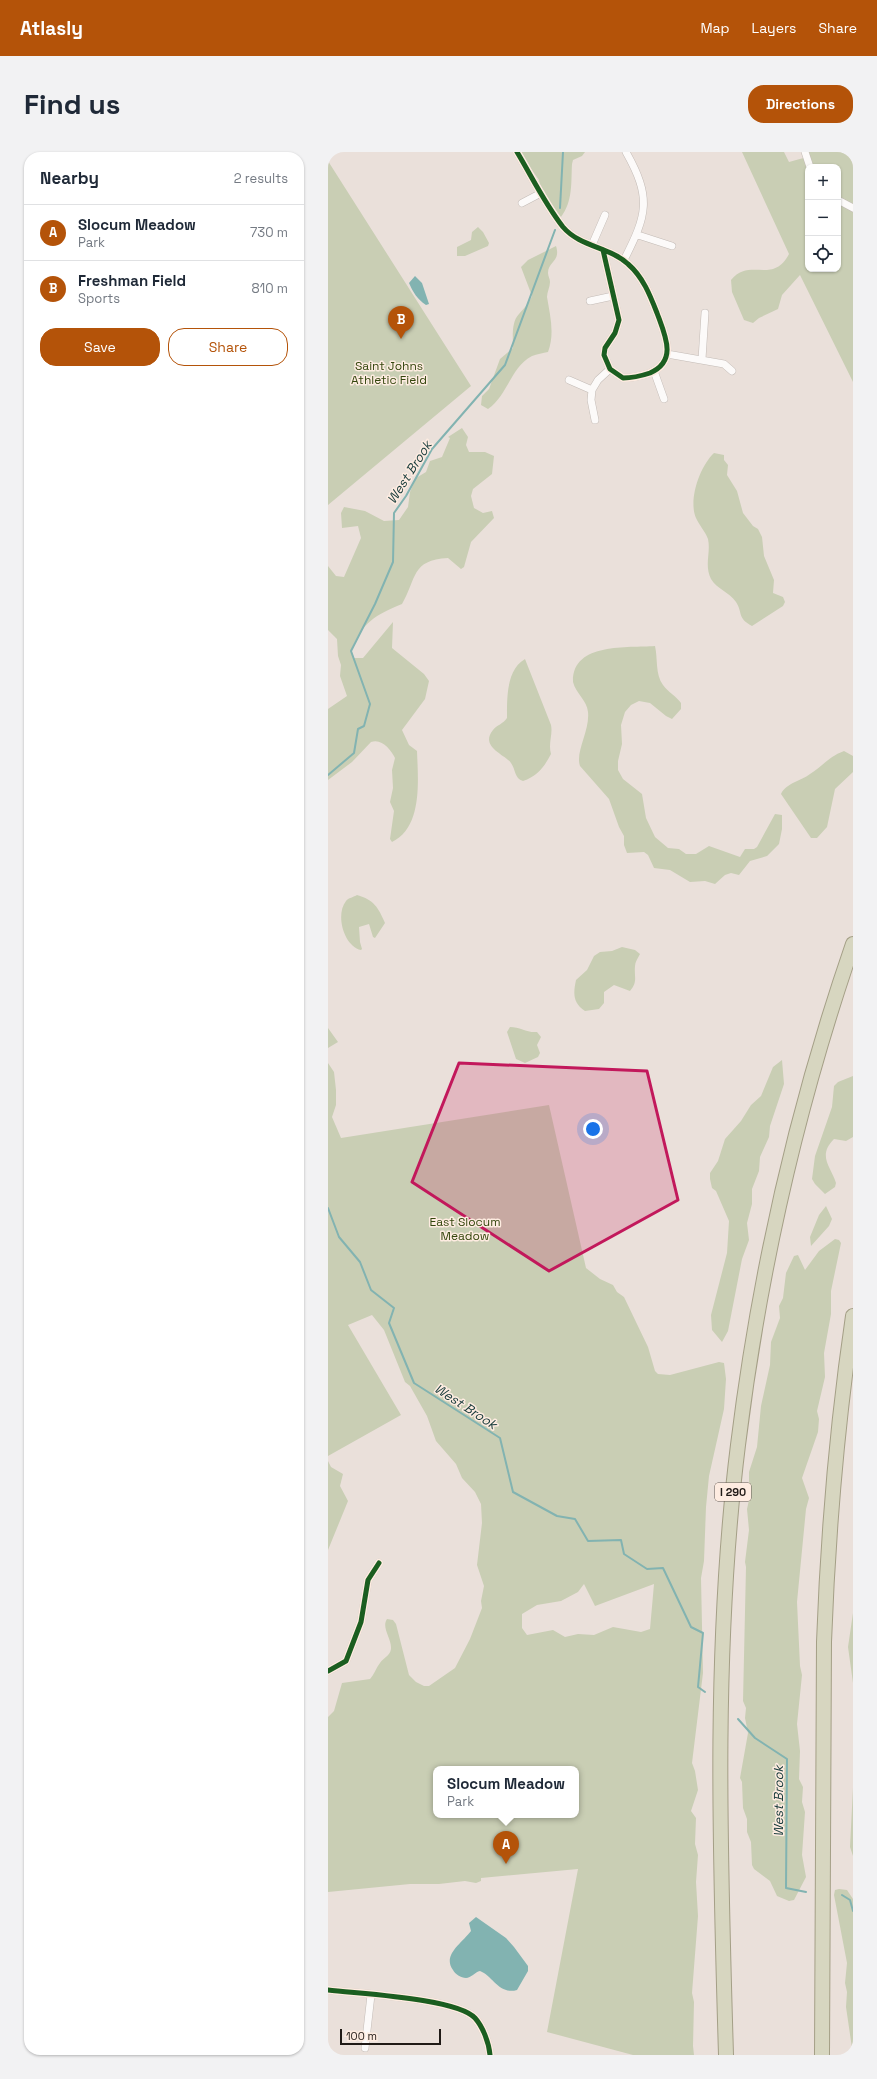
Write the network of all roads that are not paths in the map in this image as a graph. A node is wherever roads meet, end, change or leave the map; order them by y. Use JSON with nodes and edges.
{"nodes":[{"id":1,"x":517,"y":152,"type":"edge"},
{"id":2,"x":626,"y":152,"type":"edge"},
{"id":3,"x":805,"y":152,"type":"edge"},
{"id":4,"x":809,"y":164,"type":"edge"},
{"id":5,"x":541,"y":192,"type":"junction"},
{"id":6,"x":841,"y":202,"type":"edge"},
{"id":7,"x":522,"y":203,"type":"dead end"},
{"id":8,"x":853,"y":208,"type":"edge"},
{"id":9,"x":605,"y":215,"type":"dead end"},
{"id":10,"x":638,"y":235,"type":"junction"},
{"id":11,"x":592,"y":245,"type":"junction"},
{"id":12,"x":672,"y":246,"type":"dead end"},
{"id":13,"x":603,"y":250,"type":"junction"},
{"id":14,"x":624,"y":260,"type":"junction"},
{"id":15,"x":613,"y":296,"type":"junction"},
{"id":16,"x":590,"y":301,"type":"dead end"},
{"id":17,"x":705,"y":313,"type":"dead end"},
{"id":18,"x":667,"y":354,"type":"junction"},
{"id":19,"x":702,"y":360,"type":"junction"},
{"id":20,"x":610,"y":369,"type":"junction"},
{"id":21,"x":654,"y":371,"type":"junction"},
{"id":22,"x":732,"y":371,"type":"dead end"},
{"id":23,"x":569,"y":380,"type":"dead end"},
{"id":24,"x":592,"y":390,"type":"junction"},
{"id":25,"x":664,"y":399,"type":"dead end"},
{"id":26,"x":595,"y":420,"type":"dead end"},
{"id":27,"x":853,"y":944,"type":"edge"},
{"id":28,"x":853,"y":1316,"type":"edge"},
{"id":29,"x":379,"y":1563,"type":"dead end"},
{"id":30,"x":328,"y":1671,"type":"edge"},
{"id":31,"x":328,"y":1990,"type":"edge"},
{"id":32,"x":371,"y":1995,"type":"junction"},
{"id":33,"x":365,"y":2048,"type":"dead end"},
{"id":34,"x":490,"y":2055,"type":"edge"},
{"id":35,"x":726,"y":2055,"type":"edge"},
{"id":36,"x":822,"y":2055,"type":"edge"}],
"edges":[{"from":1,"to":5,"type":"street"},
{"from":2,"to":10,"type":"street"},
{"from":3,"to":4,"type":"street"},
{"from":5,"to":7,"type":"street"},
{"from":5,"to":11,"type":"street"},
{"from":6,"to":8,"type":"street"},
{"from":9,"to":11,"type":"street"},
{"from":10,"to":12,"type":"street"},
{"from":10,"to":14,"type":"street"},
{"from":11,"to":13,"type":"street"},
{"from":13,"to":14,"type":"street"},
{"from":13,"to":15,"type":"street"},
{"from":14,"to":18,"type":"street"},
{"from":15,"to":16,"type":"street"},
{"from":15,"to":20,"type":"street"},
{"from":17,"to":19,"type":"street"},
{"from":18,"to":19,"type":"street"},
{"from":18,"to":21,"type":"street"},
{"from":19,"to":22,"type":"street"},
{"from":20,"to":21,"type":"street"},
{"from":20,"to":24,"type":"street"},
{"from":21,"to":25,"type":"street"},
{"from":23,"to":24,"type":"street"},
{"from":24,"to":26,"type":"street"},
{"from":27,"to":35,"type":"highway","number":"I 290"},
{"from":28,"to":36,"type":"highway"},
{"from":29,"to":30,"type":"street"},
{"from":31,"to":32,"type":"street"},
{"from":32,"to":33,"type":"street"},
{"from":32,"to":34,"type":"street"}]}
